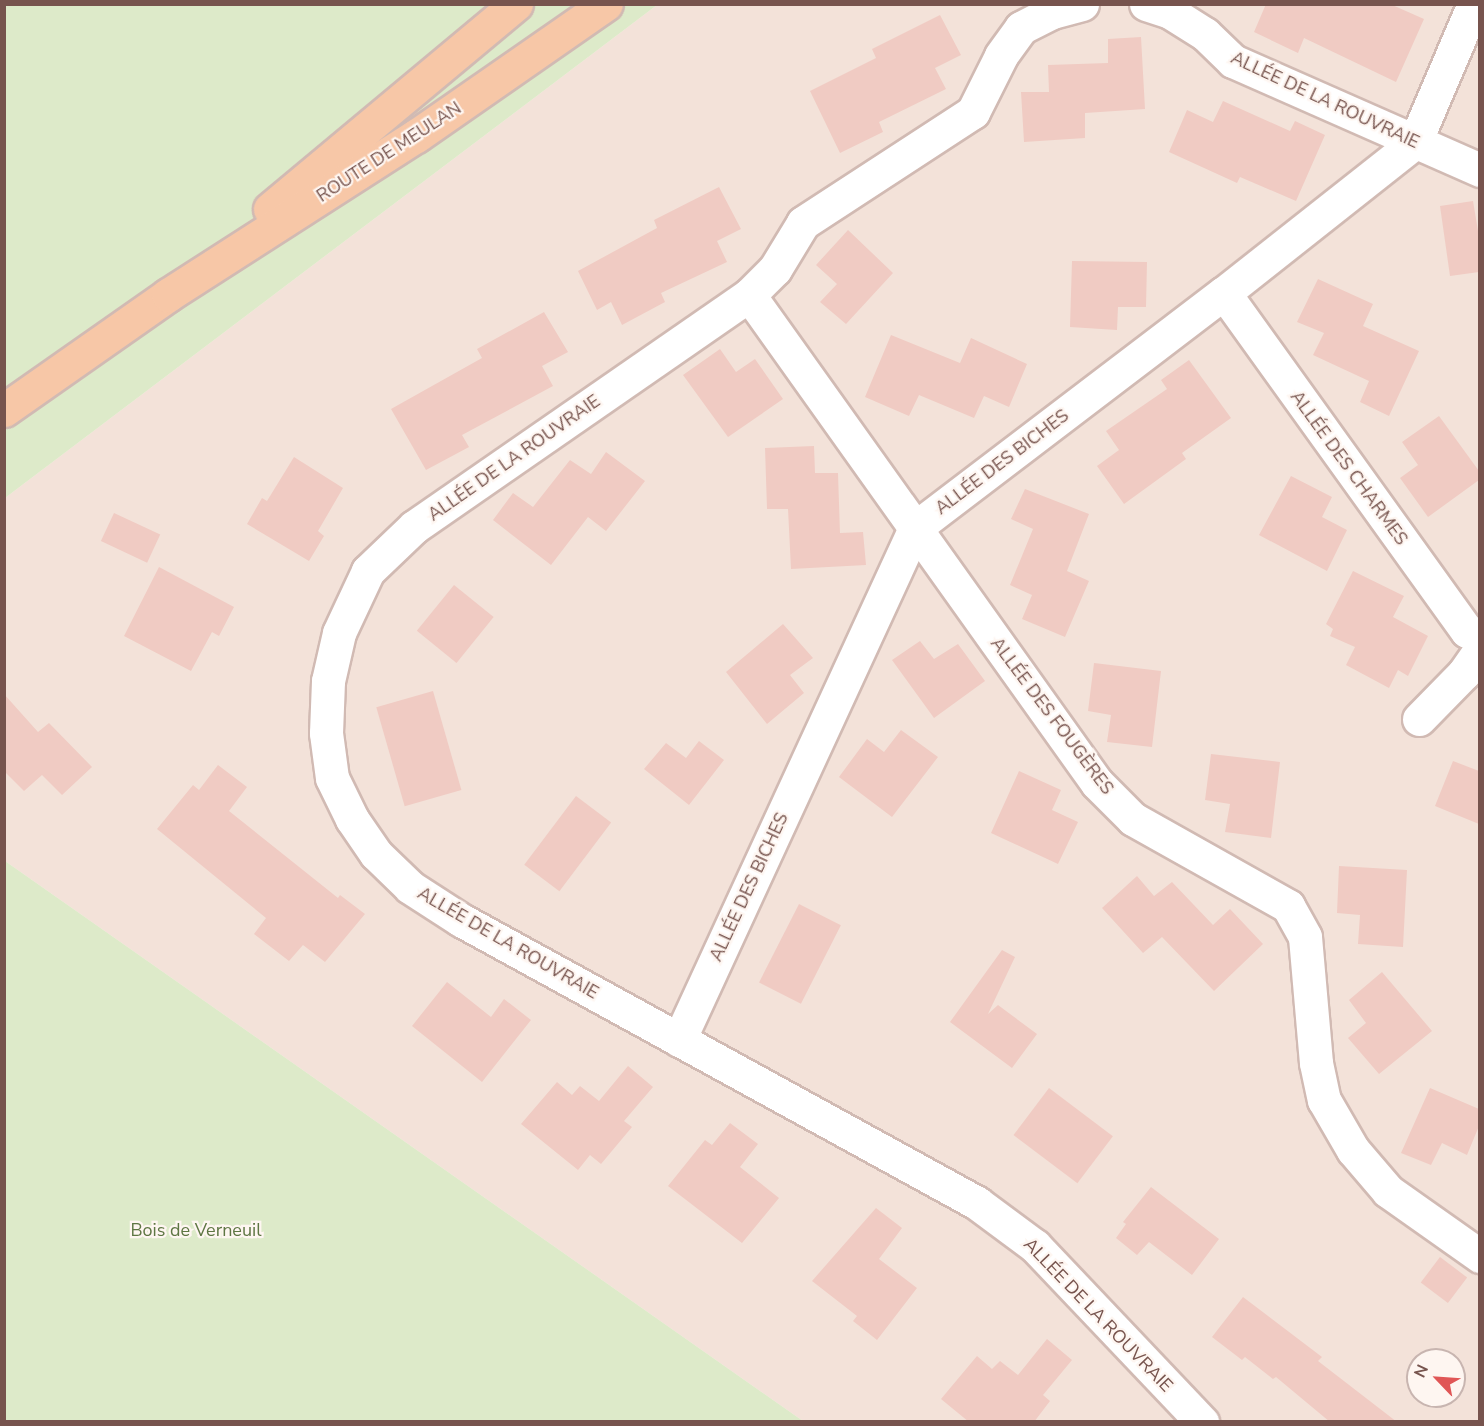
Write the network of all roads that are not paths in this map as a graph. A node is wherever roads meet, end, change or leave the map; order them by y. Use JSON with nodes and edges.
{"nodes":[{"id":1,"x":516,"y":4,"type":"edge"},
{"id":2,"x":606,"y":4,"type":"edge"},
{"id":3,"x":1082,"y":4,"type":"edge"},
{"id":4,"x":1146,"y":4,"type":"edge"},
{"id":5,"x":1474,"y":4,"type":"edge"},
{"id":6,"x":1415,"y":142,"type":"junction"},
{"id":7,"x":1479,"y":170,"type":"edge"},
{"id":8,"x":1224,"y":293,"type":"junction"},
{"id":9,"x":168,"y":295,"type":"junction"},
{"id":10,"x":749,"y":295,"type":"junction"},
{"id":11,"x":4,"y":410,"type":"edge"},
{"id":12,"x":915,"y":528,"type":"junction"},
{"id":13,"x":1479,"y":636,"type":"edge"},
{"id":14,"x":1479,"y":650,"type":"edge"},
{"id":15,"x":1419,"y":719,"type":"dead end"},
{"id":16,"x":679,"y":1040,"type":"junction"},
{"id":17,"x":1479,"y":1256,"type":"edge"},
{"id":18,"x":1202,"y":1422,"type":"edge"}],
"edges":[{"from":1,"to":9,"type":"main road","name":"ROUTE DE MEULAN"},
{"from":2,"to":9,"type":"main road","name":"ROUTE DE MEULAN"},
{"from":3,"to":10,"type":"street","name":"ALLÉE DE LA ROUVRAIE"},
{"from":4,"to":6,"type":"street","name":"ALLÉE DE LA ROUVRAIE"},
{"from":5,"to":6,"type":"street","name":"ALLÉE DES BICHES"},
{"from":6,"to":7,"type":"street","name":"ALLÉE DE LA ROUVRAIE"},
{"from":6,"to":8,"type":"street","name":"ALLÉE DES BICHES"},
{"from":8,"to":12,"type":"street","name":"ALLÉE DES BICHES"},
{"from":8,"to":13,"type":"street","name":"ALLÉE DES CHARMES"},
{"from":9,"to":11,"type":"main road","name":"ROUTE DE MEULAN"},
{"from":10,"to":12,"type":"street","name":"ALLÉE DES FOUGÈRES"},
{"from":10,"to":16,"type":"street","name":"ALLÉE DE LA ROUVRAIE"},
{"from":12,"to":16,"type":"street","name":"ALLÉE DES BICHES"},
{"from":12,"to":17,"type":"street","name":"ALLÉE DES FOUGÈRES"},
{"from":14,"to":15,"type":"street"},
{"from":16,"to":18,"type":"street","name":"ALLÉE DE LA ROUVRAIE"}]}
